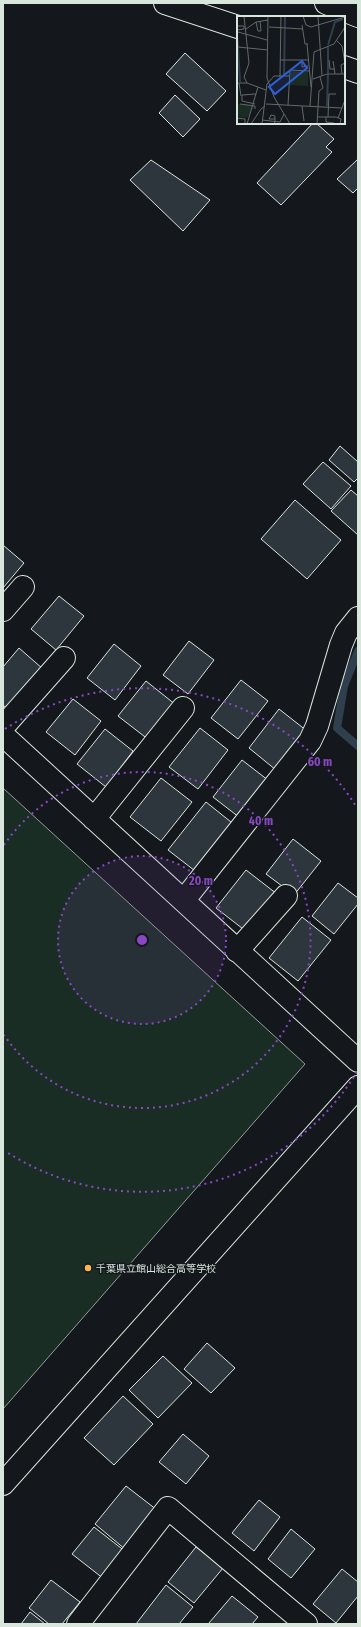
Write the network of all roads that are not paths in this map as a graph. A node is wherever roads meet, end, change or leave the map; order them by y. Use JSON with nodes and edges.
{"nodes":[{"id":1,"x":165,"y":3,"type":"edge"},
{"id":2,"x":326,"y":3,"type":"edge"},
{"id":3,"x":358,"y":16,"type":"edge"},
{"id":4,"x":237,"y":27,"type":"edge"},
{"id":5,"x":345,"y":67,"type":"edge"},
{"id":6,"x":358,"y":72,"type":"edge"},
{"id":7,"x":23,"y":587,"type":"dead end"},
{"id":8,"x":3,"y":610,"type":"edge"},
{"id":9,"x":358,"y":618,"type":"edge"},
{"id":10,"x":64,"y":658,"type":"dead end"},
{"id":11,"x":183,"y":708,"type":"dead end"},
{"id":12,"x":3,"y":727,"type":"edge"},
{"id":13,"x":3,"y":735,"type":"edge"},
{"id":14,"x":94,"y":819,"type":"junction"},
{"id":15,"x":286,"y":896,"type":"dead end"},
{"id":16,"x":184,"y":900,"type":"junction"},
{"id":17,"x":237,"y":951,"type":"junction"},
{"id":18,"x":358,"y":1061,"type":"edge"},
{"id":19,"x":358,"y":1087,"type":"edge"},
{"id":20,"x":3,"y":1484,"type":"edge"},
{"id":21,"x":78,"y":1624,"type":"edge"},
{"id":22,"x":306,"y":1624,"type":"edge"}],
"edges":[{"from":1,"to":4,"type":"main road"},
{"from":2,"to":3,"type":"main road"},
{"from":5,"to":6,"type":"main road"},
{"from":7,"to":8,"type":"main road"},
{"from":9,"to":16,"type":"main road"},
{"from":10,"to":12,"type":"main road"},
{"from":11,"to":14,"type":"main road"},
{"from":13,"to":14,"type":"main road"},
{"from":14,"to":16,"type":"main road"},
{"from":15,"to":17,"type":"main road"},
{"from":16,"to":17,"type":"main road"},
{"from":17,"to":18,"type":"main road"},
{"from":19,"to":20,"type":"main road"},
{"from":21,"to":22,"type":"main road"}]}
